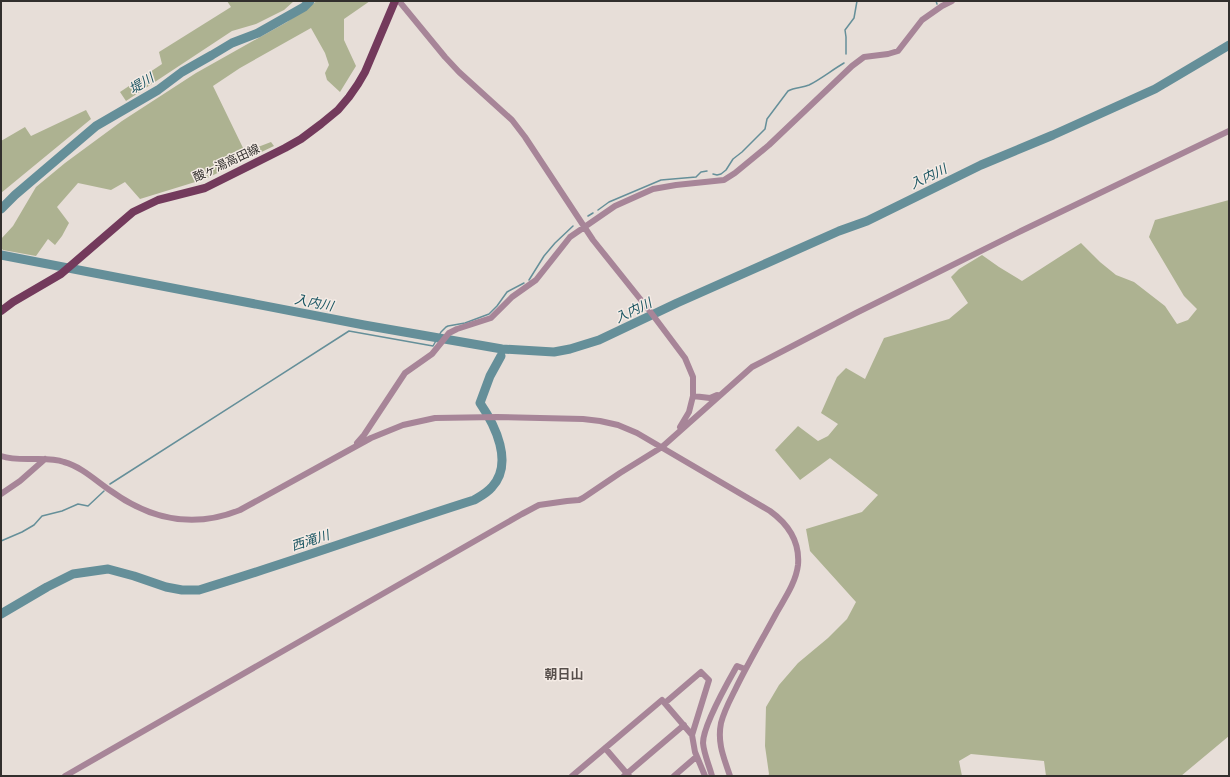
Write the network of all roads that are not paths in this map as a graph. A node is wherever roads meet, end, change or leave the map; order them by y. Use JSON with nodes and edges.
{"nodes":[{"id":1,"x":395,"y":1,"type":"edge"},
{"id":2,"x":399,"y":1,"type":"edge"},
{"id":3,"x":952,"y":1,"type":"edge"},
{"id":4,"x":1229,"y":131,"type":"edge"},
{"id":5,"x":584,"y":227,"type":"junction"},
{"id":6,"x":1,"y":311,"type":"edge"},
{"id":7,"x":721,"y":394,"type":"junction"},
{"id":8,"x":693,"y":396,"type":"junction"},
{"id":9,"x":675,"y":436,"type":"junction"},
{"id":10,"x":355,"y":446,"type":"junction"},
{"id":11,"x":662,"y":447,"type":"junction"},
{"id":12,"x":1,"y":456,"type":"edge"},
{"id":13,"x":45,"y":459,"type":"junction"},
{"id":14,"x":1,"y":494,"type":"edge"},
{"id":15,"x":746,"y":669,"type":"junction"},
{"id":16,"x":666,"y":702,"type":"junction"},
{"id":17,"x":684,"y":724,"type":"junction"},
{"id":18,"x":692,"y":735,"type":"junction"},
{"id":19,"x":605,"y":748,"type":"junction"},
{"id":20,"x":696,"y":757,"type":"junction"},
{"id":21,"x":626,"y":775,"type":"edge"},
{"id":22,"x":65,"y":776,"type":"edge"},
{"id":23,"x":572,"y":776,"type":"edge"},
{"id":24,"x":674,"y":776,"type":"edge"},
{"id":25,"x":705,"y":776,"type":"edge"},
{"id":26,"x":712,"y":776,"type":"edge"},
{"id":27,"x":730,"y":776,"type":"edge"}],
"edges":[{"from":1,"to":6,"type":"main road","name":"酸ヶ湯高田線"},
{"from":2,"to":5,"type":"street"},
{"from":3,"to":5,"type":"street"},
{"from":4,"to":7,"type":"street"},
{"from":5,"to":8,"type":"street"},
{"from":5,"to":10,"type":"street"},
{"from":7,"to":8,"type":"street"},
{"from":7,"to":9,"type":"street"},
{"from":8,"to":9,"type":"street"},
{"from":9,"to":11,"type":"street"},
{"from":10,"to":11,"type":"street"},
{"from":10,"to":13,"type":"street"},
{"from":11,"to":15,"type":"street"},
{"from":11,"to":22,"type":"street"},
{"from":12,"to":13,"type":"street"},
{"from":13,"to":14,"type":"street"},
{"from":15,"to":26,"type":"street"},
{"from":15,"to":27,"type":"street"},
{"from":16,"to":17,"type":"street"},
{"from":16,"to":18,"type":"street"},
{"from":16,"to":19,"type":"street"},
{"from":17,"to":18,"type":"street"},
{"from":17,"to":21,"type":"street"},
{"from":18,"to":20,"type":"street"},
{"from":19,"to":21,"type":"street"},
{"from":19,"to":23,"type":"street"},
{"from":20,"to":24,"type":"street"},
{"from":20,"to":25,"type":"street"}]}
